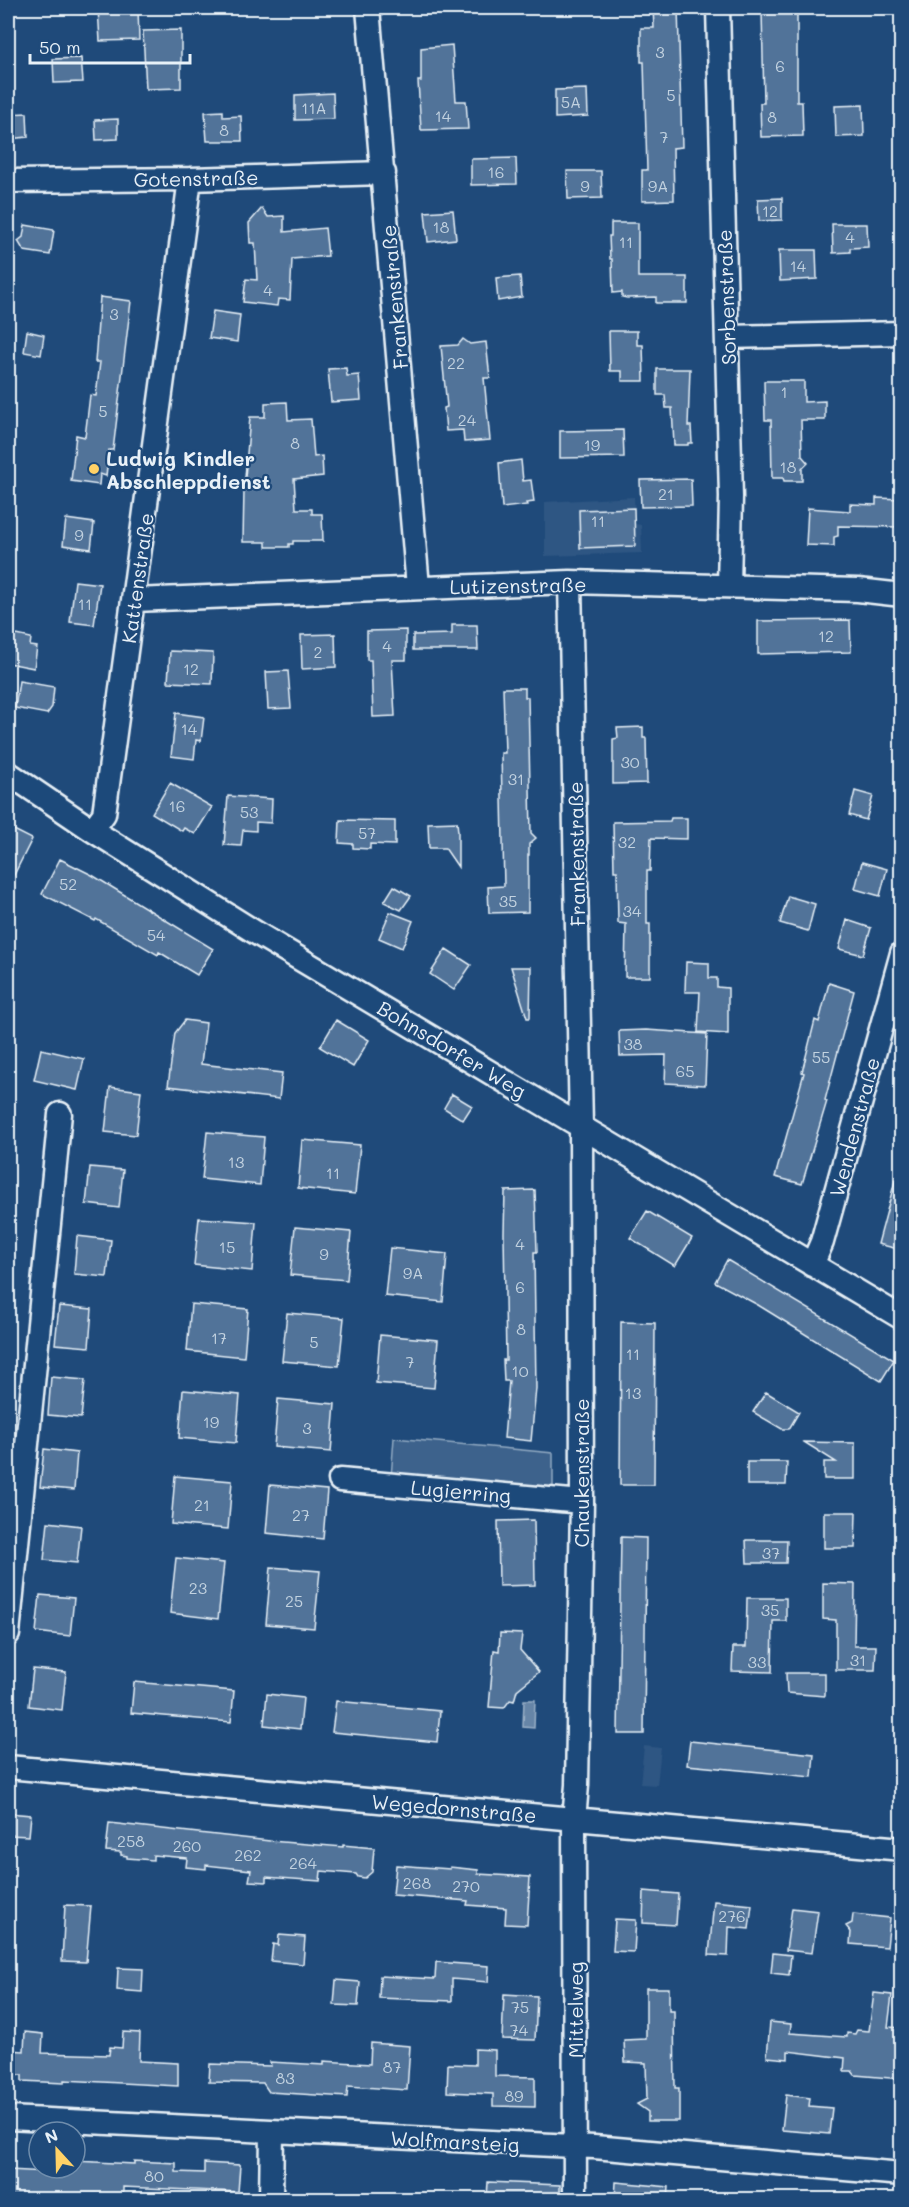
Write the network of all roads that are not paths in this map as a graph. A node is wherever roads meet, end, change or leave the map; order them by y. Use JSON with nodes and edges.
{"nodes":[{"id":1,"x":368,"y":8,"type":"edge"},
{"id":2,"x":718,"y":8,"type":"edge"},
{"id":3,"x":384,"y":173,"type":"junction"},
{"id":4,"x":190,"y":179,"type":"junction"},
{"id":5,"x":8,"y":180,"type":"edge"},
{"id":6,"x":902,"y":333,"type":"edge"},
{"id":7,"x":728,"y":337,"type":"junction"},
{"id":8,"x":570,"y":582,"type":"junction"},
{"id":9,"x":729,"y":586,"type":"junction"},
{"id":10,"x":418,"y":587,"type":"junction"},
{"id":11,"x":902,"y":595,"type":"edge"},
{"id":12,"x":134,"y":600,"type":"junction"},
{"id":13,"x":8,"y":773,"type":"edge"},
{"id":14,"x":92,"y":830,"type":"junction"},
{"id":15,"x":902,"y":953,"type":"edge"},
{"id":16,"x":60,"y":1114,"type":"dead end"},
{"id":17,"x":581,"y":1126,"type":"junction"},
{"id":18,"x":812,"y":1265,"type":"junction"},
{"id":19,"x":902,"y":1318,"type":"edge"},
{"id":20,"x":340,"y":1480,"type":"dead end"},
{"id":21,"x":582,"y":1502,"type":"junction"},
{"id":22,"x":8,"y":1634,"type":"edge"},
{"id":23,"x":8,"y":1767,"type":"edge"},
{"id":24,"x":574,"y":1820,"type":"junction"},
{"id":25,"x":902,"y":1849,"type":"edge"},
{"id":26,"x":8,"y":2118,"type":"edge"},
{"id":27,"x":272,"y":2132,"type":"junction"},
{"id":28,"x":575,"y":2146,"type":"junction"},
{"id":29,"x":902,"y":2174,"type":"edge"},
{"id":30,"x":271,"y":2199,"type":"edge"},
{"id":31,"x":575,"y":2199,"type":"edge"}],
"edges":[{"from":1,"to":3,"type":"street","name":"Frankenstraße"},
{"from":2,"to":7,"type":"street","name":"Sorbenstraße"},
{"from":3,"to":4,"type":"street","name":"Gotenstraße"},
{"from":3,"to":10,"type":"street","name":"Frankenstraße"},
{"from":4,"to":5,"type":"street","name":"Gotenstraße"},
{"from":4,"to":12,"type":"street","name":"Kattenstraße"},
{"from":6,"to":7,"type":"street"},
{"from":7,"to":9,"type":"street","name":"Sorbenstraße"},
{"from":8,"to":9,"type":"street","name":"Lutizenstraße"},
{"from":8,"to":10,"type":"street","name":"Lutizenstraße"},
{"from":8,"to":17,"type":"street","name":"Frankenstraße"},
{"from":9,"to":11,"type":"street","name":"Lutizenstraße"},
{"from":10,"to":12,"type":"street","name":"Lutizenstraße"},
{"from":12,"to":14,"type":"street","name":"Kattenstraße"},
{"from":13,"to":14,"type":"street","name":"Bohnsdorfer Weg"},
{"from":14,"to":17,"type":"street","name":"Bohnsdorfer Weg"},
{"from":15,"to":18,"type":"street","name":"Wendenstraße"},
{"from":16,"to":22,"type":"street"},
{"from":17,"to":18,"type":"street","name":"Bohnsdorfer Weg"},
{"from":17,"to":21,"type":"street","name":"Chaukenstraße"},
{"from":18,"to":19,"type":"street","name":"Bohnsdorfer Weg"},
{"from":20,"to":21,"type":"street","name":"Lugierring"},
{"from":21,"to":24,"type":"street","name":"Chaukenstraße"},
{"from":23,"to":24,"type":"street","name":"Wegedornstraße"},
{"from":24,"to":25,"type":"street","name":"Wegedornstraße"},
{"from":24,"to":28,"type":"street","name":"Mittelweg"},
{"from":26,"to":27,"type":"street","name":"Wolfmarsteig"},
{"from":27,"to":28,"type":"street","name":"Wolfmarsteig"},
{"from":27,"to":30,"type":"street"},
{"from":28,"to":29,"type":"street","name":"Wolfmarsteig"},
{"from":28,"to":31,"type":"street","name":"Mittelweg"}]}
